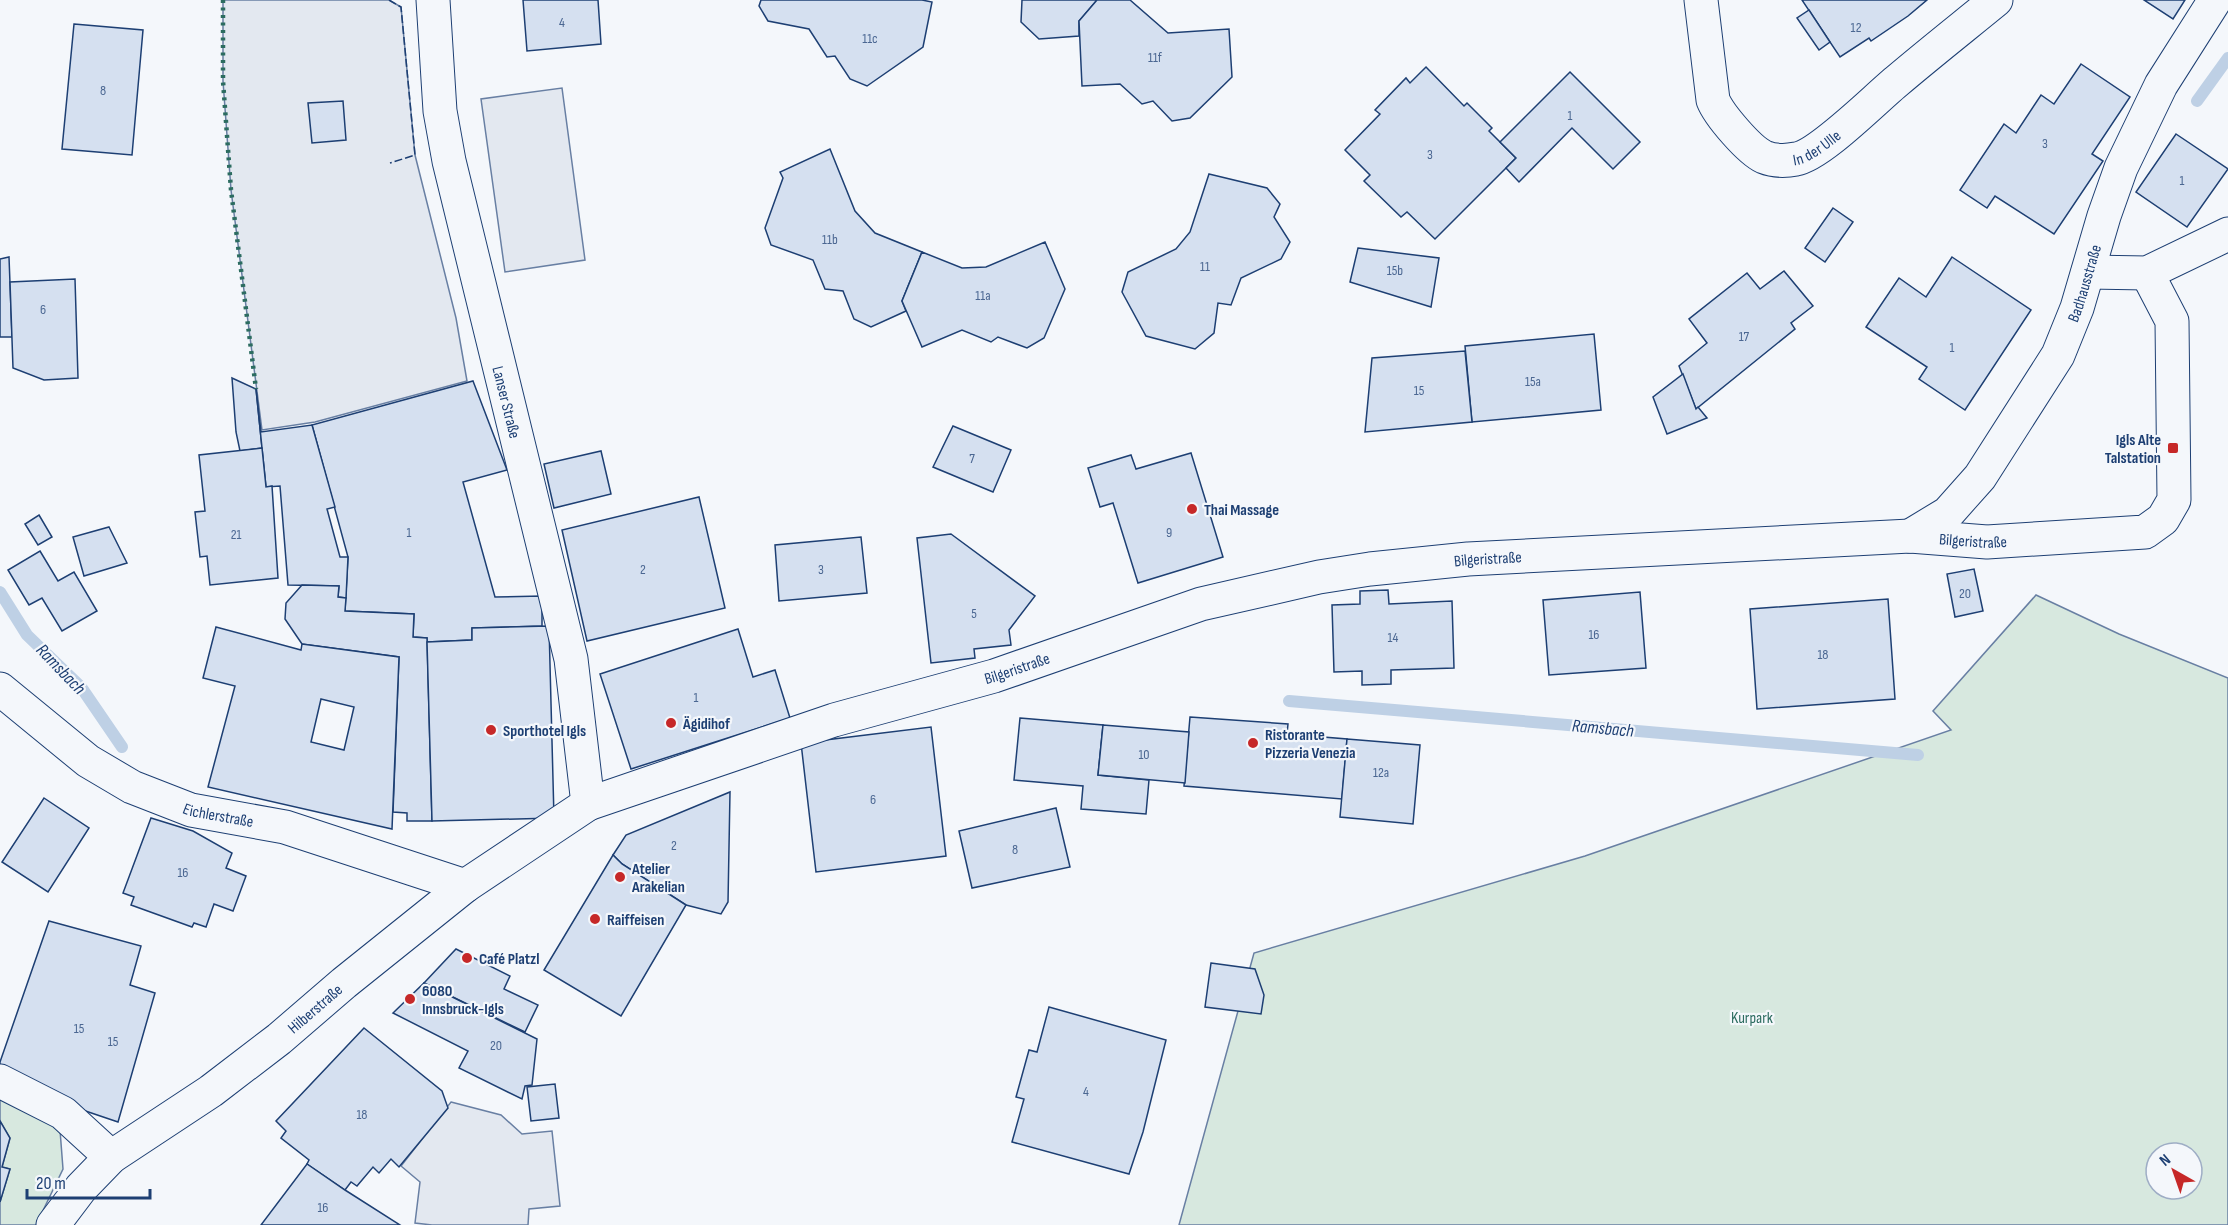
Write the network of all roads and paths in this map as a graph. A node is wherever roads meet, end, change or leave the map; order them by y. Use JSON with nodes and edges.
{"nodes":[{"id":1,"x":433,"y":0,"type":"edge"},
{"id":2,"x":1701,"y":0,"type":"edge"},
{"id":3,"x":1996,"y":0,"type":"edge"},
{"id":4,"x":2216,"y":0,"type":"edge"},
{"id":5,"x":2228,"y":234,"type":"edge"},
{"id":6,"x":2088,"y":272,"type":"junction"},
{"id":7,"x":2147,"y":273,"type":"junction"},
{"id":8,"x":1910,"y":537,"type":"junction"},
{"id":9,"x":0,"y":690,"type":"edge"},
{"id":10,"x":588,"y":804,"type":"junction"},
{"id":11,"x":465,"y":886,"type":"junction"},
{"id":12,"x":0,"y":1081,"type":"edge"},
{"id":13,"x":111,"y":1157,"type":"junction"},
{"id":14,"x":53,"y":1225,"type":"edge"}],
"edges":[{"from":1,"to":10,"type":"street","name":"Lanser Straße"},
{"from":2,"to":3,"type":"street","name":"In der Ulle"},
{"from":4,"to":6,"type":"street","name":"Badhausstraße"},
{"from":5,"to":7,"type":"street"},
{"from":6,"to":7,"type":"street"},
{"from":6,"to":8,"type":"street","name":"Badhausstraße"},
{"from":7,"to":8,"type":"street","name":"Bilgeristraße"},
{"from":8,"to":10,"type":"street","name":"Bilgeristraße"},
{"from":9,"to":11,"type":"street","name":"Eichlerstraße"},
{"from":10,"to":11,"type":"street","name":"Hilberstraße"},
{"from":11,"to":13,"type":"street","name":"Hilberstraße"},
{"from":12,"to":13,"type":"street"},
{"from":13,"to":14,"type":"street","name":"Hilberstraße"}]}
